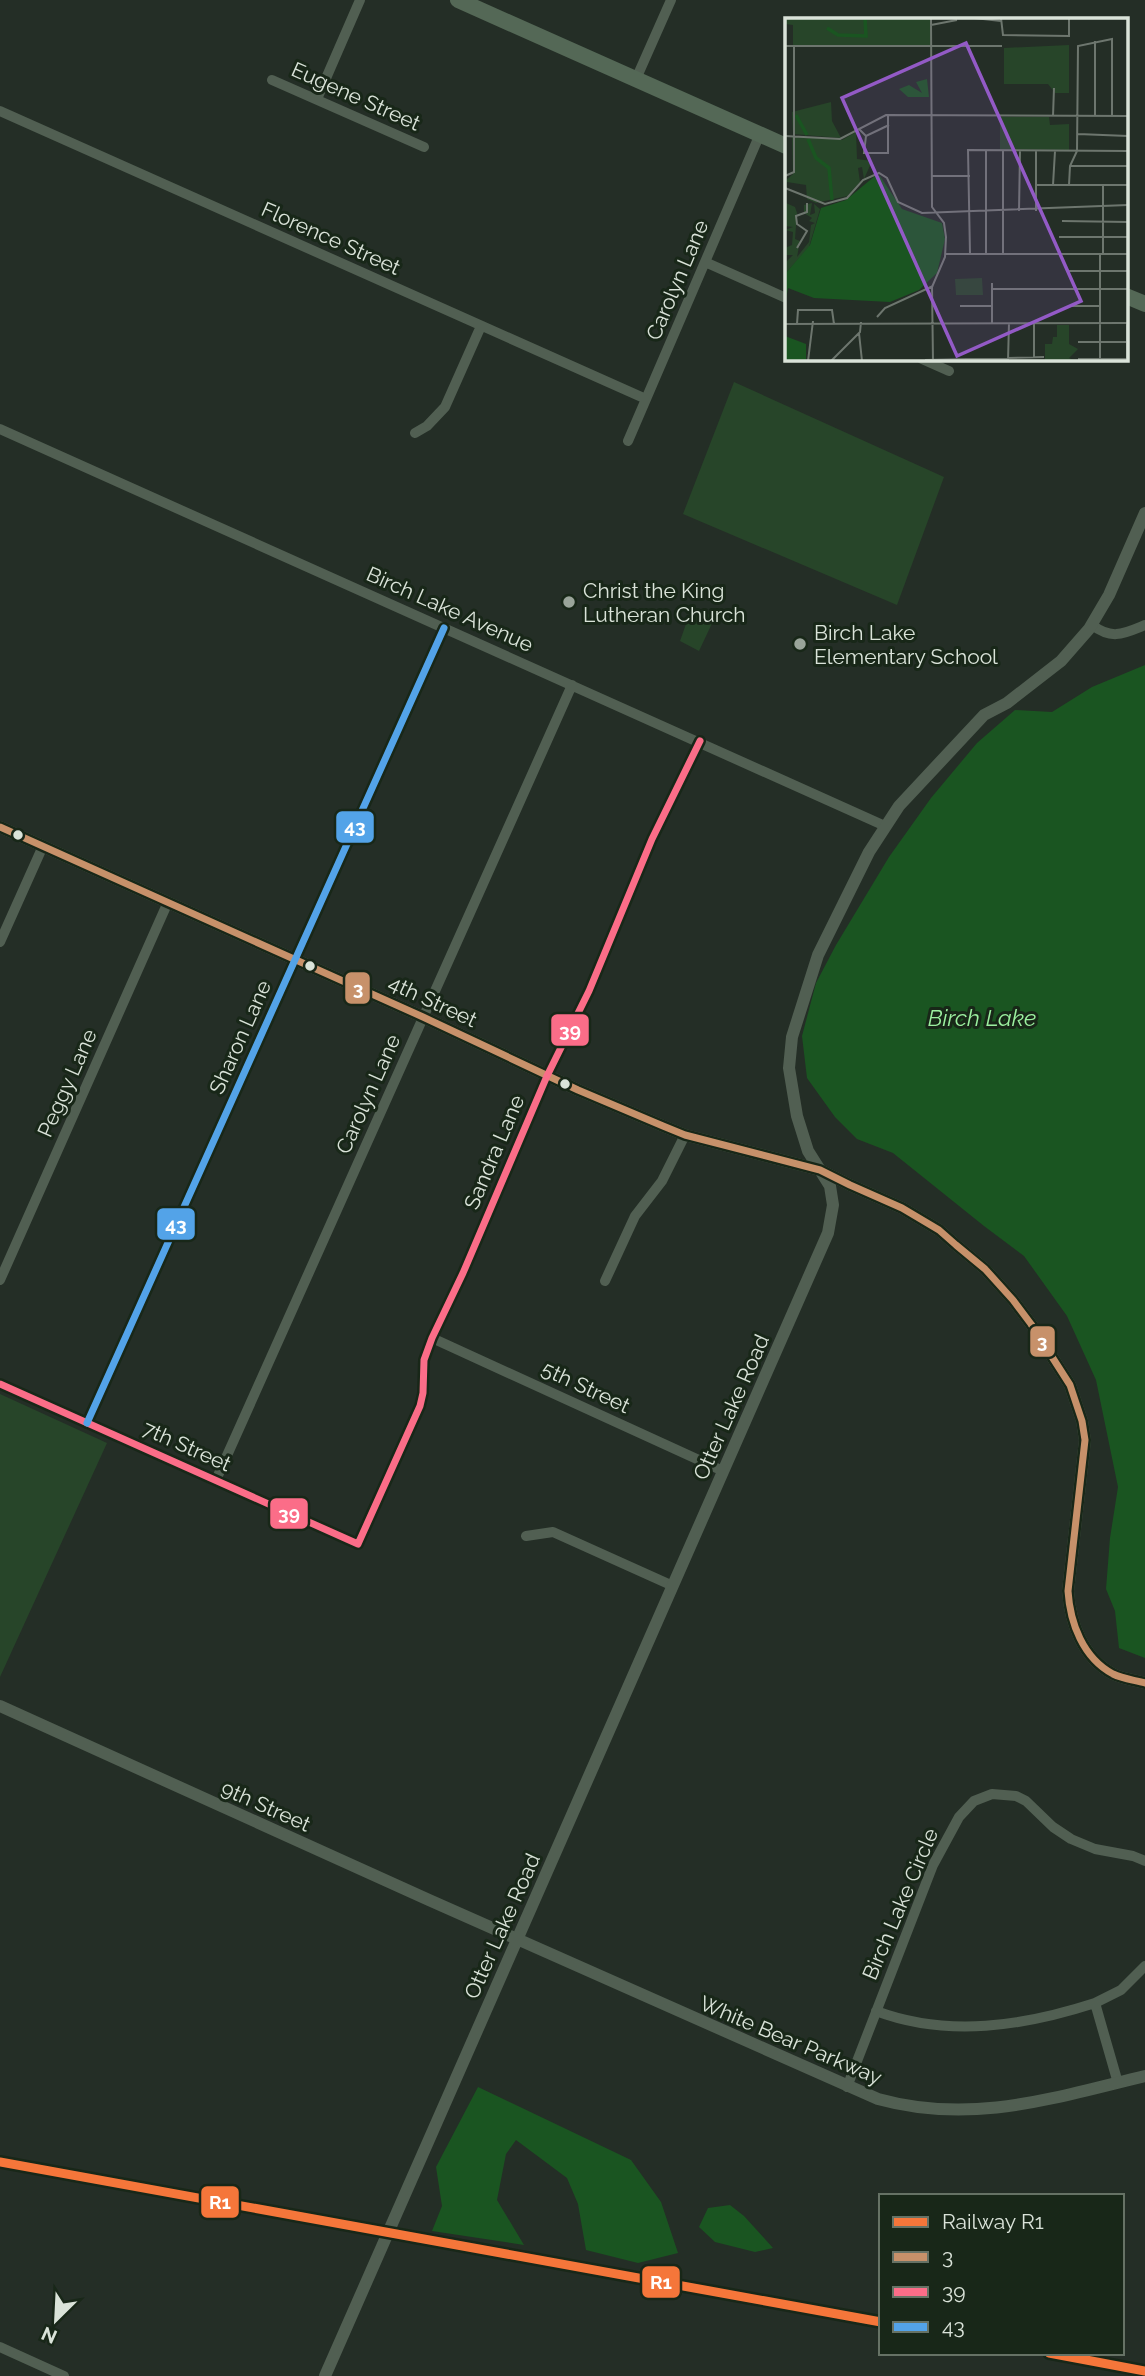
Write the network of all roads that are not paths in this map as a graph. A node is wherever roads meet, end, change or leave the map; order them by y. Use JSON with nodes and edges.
{"nodes":[{"id":1,"x":360,"y":0,"type":"edge"},
{"id":2,"x":458,"y":0,"type":"edge"},
{"id":3,"x":671,"y":0,"type":"edge"},
{"id":4,"x":272,"y":79,"type":"dead end"},
{"id":5,"x":636,"y":79,"type":"junction"},
{"id":6,"x":317,"y":99,"type":"junction"},
{"id":7,"x":0,"y":111,"type":"edge"},
{"id":8,"x":760,"y":134,"type":"junction"},
{"id":9,"x":785,"y":146,"type":"edge"},
{"id":10,"x":424,"y":147,"type":"dead end"},
{"id":11,"x":705,"y":262,"type":"junction"},
{"id":12,"x":1128,"y":297,"type":"edge"},
{"id":13,"x":785,"y":299,"type":"edge"},
{"id":14,"x":1145,"y":304,"type":"edge"},
{"id":15,"x":481,"y":326,"type":"junction"},
{"id":16,"x":924,"y":360,"type":"edge"},
{"id":17,"x":949,"y":371,"type":"dead end"},
{"id":18,"x":646,"y":399,"type":"junction"},
{"id":19,"x":0,"y":429,"type":"edge"},
{"id":20,"x":415,"y":433,"type":"dead end"},
{"id":21,"x":628,"y":440,"type":"dead end"},
{"id":22,"x":1145,"y":513,"type":"edge"},
{"id":23,"x":1092,"y":625,"type":"junction"},
{"id":24,"x":1145,"y":625,"type":"edge"},
{"id":25,"x":444,"y":628,"type":"junction"},
{"id":26,"x":572,"y":685,"type":"junction"},
{"id":27,"x":700,"y":741,"type":"junction"},
{"id":28,"x":885,"y":826,"type":"junction"},
{"id":29,"x":0,"y":827,"type":"edge"},
{"id":30,"x":43,"y":846,"type":"junction"},
{"id":31,"x":169,"y":902,"type":"junction"},
{"id":32,"x":0,"y":942,"type":"edge"},
{"id":33,"x":296,"y":959,"type":"junction"},
{"id":34,"x":423,"y":1017,"type":"junction"},
{"id":35,"x":547,"y":1076,"type":"junction"},
{"id":36,"x":685,"y":1135,"type":"junction"},
{"id":37,"x":820,"y":1170,"type":"junction"},
{"id":38,"x":0,"y":1280,"type":"edge"},
{"id":39,"x":605,"y":1281,"type":"dead end"},
{"id":40,"x":432,"y":1338,"type":"junction"},
{"id":41,"x":0,"y":1384,"type":"edge"},
{"id":42,"x":87,"y":1423,"type":"junction"},
{"id":43,"x":723,"y":1471,"type":"junction"},
{"id":44,"x":216,"y":1480,"type":"junction"},
{"id":45,"x":526,"y":1536,"type":"dead end"},
{"id":46,"x":358,"y":1544,"type":"joint"},
{"id":47,"x":673,"y":1586,"type":"junction"},
{"id":48,"x":1145,"y":1683,"type":"edge"},
{"id":49,"x":0,"y":1706,"type":"edge"},
{"id":50,"x":1145,"y":1861,"type":"edge"},
{"id":51,"x":517,"y":1940,"type":"junction"},
{"id":52,"x":1145,"y":1966,"type":"edge"},
{"id":53,"x":1095,"y":2003,"type":"junction"},
{"id":54,"x":876,"y":2011,"type":"junction"},
{"id":55,"x":1145,"y":2076,"type":"edge"},
{"id":56,"x":1118,"y":2082,"type":"junction"},
{"id":57,"x":847,"y":2087,"type":"junction"},
{"id":58,"x":0,"y":2347,"type":"edge"},
{"id":59,"x":64,"y":2376,"type":"edge"},
{"id":60,"x":325,"y":2376,"type":"edge"}],
"edges":[{"from":1,"to":6,"type":"street"},
{"from":2,"to":5,"type":"main road"},
{"from":3,"to":5,"type":"street"},
{"from":4,"to":6,"type":"street","name":"Eugene Street"},
{"from":5,"to":8,"type":"main road"},
{"from":6,"to":10,"type":"street","name":"Eugene Street"},
{"from":7,"to":15,"type":"street","name":"Florence Street"},
{"from":8,"to":9,"type":"main road"},
{"from":8,"to":11,"type":"street","name":"Carolyn Lane"},
{"from":11,"to":13,"type":"street"},
{"from":11,"to":18,"type":"street","name":"Carolyn Lane"},
{"from":12,"to":14,"type":"main road"},
{"from":15,"to":18,"type":"street","name":"Florence Street"},
{"from":15,"to":20,"type":"street"},
{"from":16,"to":17,"type":"street"},
{"from":18,"to":21,"type":"street","name":"Carolyn Lane"},
{"from":19,"to":25,"type":"street","name":"Birch Lake Avenue"},
{"from":22,"to":23,"type":"street","name":"Otter Lake Road"},
{"from":23,"to":24,"type":"street"},
{"from":23,"to":28,"type":"street","name":"Otter Lake Road"},
{"from":25,"to":26,"type":"street","name":"Birch Lake Avenue"},
{"from":25,"to":33,"type":"street","name":"Sharon Lane"},
{"from":26,"to":27,"type":"street","name":"Birch Lake Avenue"},
{"from":26,"to":34,"type":"street","name":"Carolyn Lane"},
{"from":27,"to":28,"type":"street","name":"Birch Lake Avenue"},
{"from":27,"to":35,"type":"street","name":"Sandra Lane"},
{"from":28,"to":37,"type":"street","name":"Otter Lake Road"},
{"from":29,"to":30,"type":"street","name":"4th Street"},
{"from":30,"to":31,"type":"street","name":"4th Street"},
{"from":30,"to":32,"type":"street"},
{"from":31,"to":33,"type":"street","name":"4th Street"},
{"from":31,"to":38,"type":"street","name":"Peggy Lane"},
{"from":33,"to":34,"type":"street","name":"4th Street"},
{"from":33,"to":42,"type":"street","name":"Sharon Lane"},
{"from":34,"to":35,"type":"street","name":"4th Street"},
{"from":34,"to":44,"type":"street","name":"Carolyn Lane"},
{"from":35,"to":36,"type":"street","name":"4th Street"},
{"from":35,"to":40,"type":"street","name":"Sandra Lane"},
{"from":36,"to":37,"type":"street","name":"4th Street"},
{"from":36,"to":39,"type":"street"},
{"from":37,"to":43,"type":"street","name":"Otter Lake Road"},
{"from":37,"to":48,"type":"street","name":"4th Street"},
{"from":40,"to":43,"type":"street","name":"5th Street"},
{"from":40,"to":46,"type":"street","name":"Sandra Lane"},
{"from":41,"to":42,"type":"street","name":"7th Street"},
{"from":42,"to":44,"type":"street","name":"7th Street"},
{"from":43,"to":47,"type":"street","name":"Otter Lake Road"},
{"from":44,"to":46,"type":"street","name":"7th Street"},
{"from":45,"to":47,"type":"street"},
{"from":47,"to":51,"type":"street","name":"Otter Lake Road"},
{"from":49,"to":51,"type":"street","name":"9th Street"},
{"from":50,"to":54,"type":"street","name":"Birch Lake Circle"},
{"from":51,"to":57,"type":"street","name":"White Bear Parkway"},
{"from":51,"to":60,"type":"street","name":"Otter Lake Road"},
{"from":52,"to":53,"type":"street","name":"Birch Lake Circle"},
{"from":53,"to":54,"type":"street","name":"Birch Lake Circle"},
{"from":53,"to":56,"type":"street"},
{"from":54,"to":57,"type":"street","name":"Birch Lake Circle"},
{"from":55,"to":56,"type":"street","name":"White Bear Parkway"},
{"from":56,"to":57,"type":"street","name":"White Bear Parkway"},
{"from":58,"to":59,"type":"street"}]}
